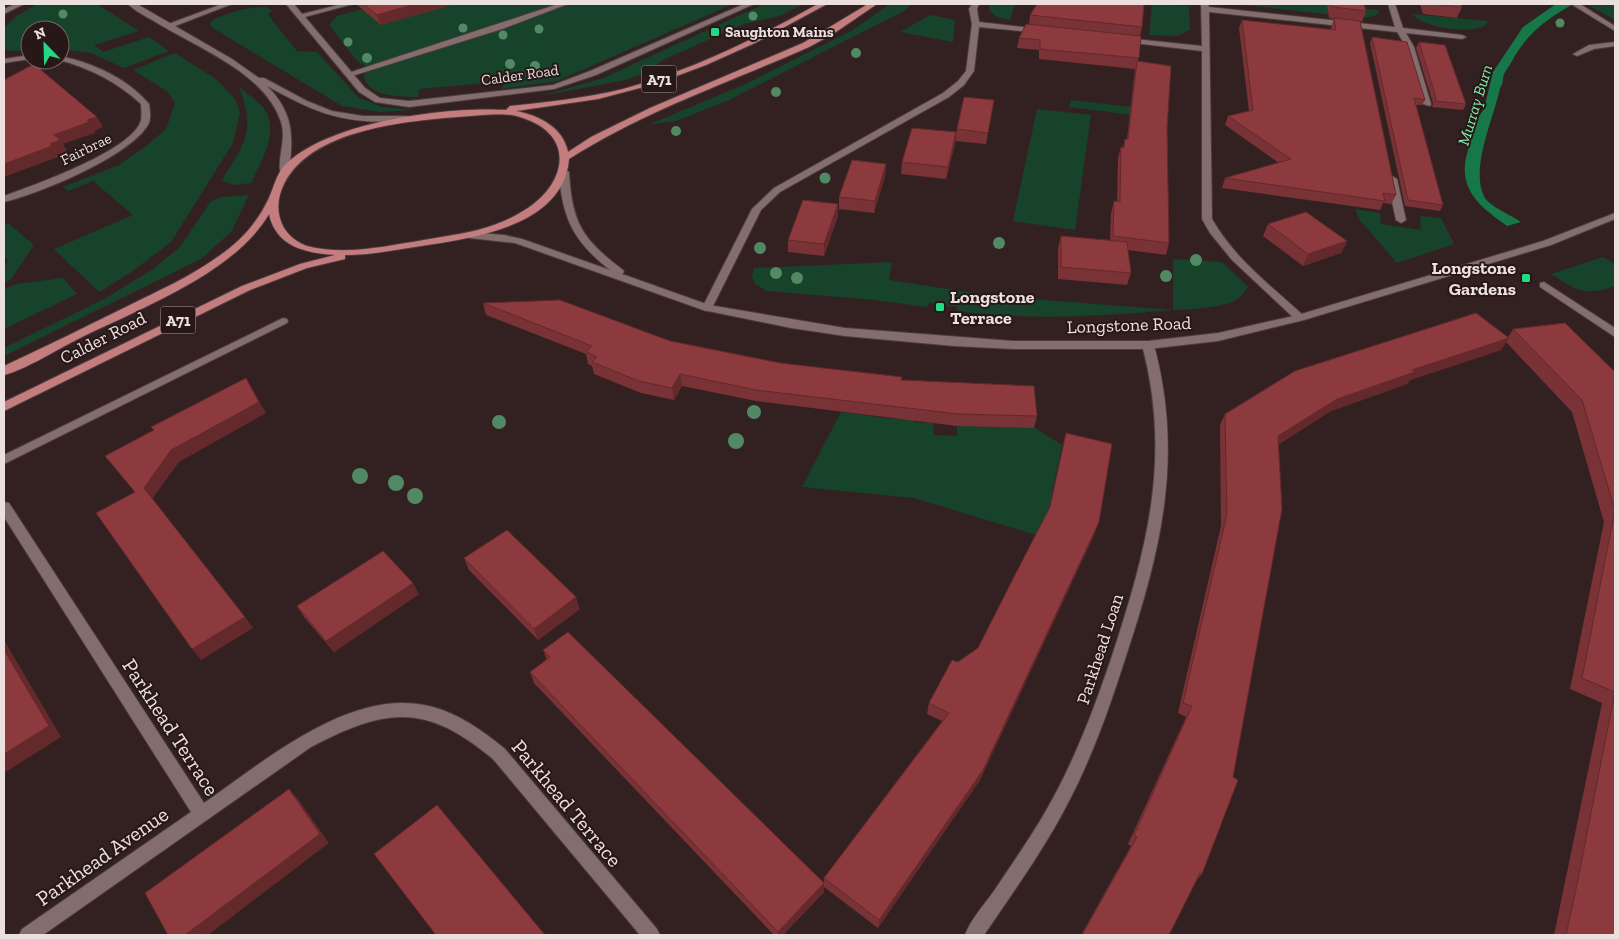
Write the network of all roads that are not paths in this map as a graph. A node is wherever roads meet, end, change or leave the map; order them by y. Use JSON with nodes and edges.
{"nodes":[{"id":1,"x":20,"y":4,"type":"edge"},
{"id":2,"x":132,"y":4,"type":"edge"},
{"id":3,"x":228,"y":4,"type":"edge"},
{"id":4,"x":290,"y":4,"type":"edge"},
{"id":5,"x":350,"y":4,"type":"edge"},
{"id":6,"x":564,"y":4,"type":"edge"},
{"id":7,"x":750,"y":4,"type":"edge"},
{"id":8,"x":823,"y":4,"type":"edge"},
{"id":9,"x":872,"y":4,"type":"edge"},
{"id":10,"x":975,"y":4,"type":"edge"},
{"id":11,"x":1392,"y":4,"type":"edge"},
{"id":12,"x":1576,"y":4,"type":"edge"},
{"id":13,"x":1205,"y":6,"type":"edge"},
{"id":14,"x":4,"y":12,"type":"edge"},
{"id":15,"x":301,"y":16,"type":"junction"},
{"id":16,"x":976,"y":24,"type":"junction"},
{"id":17,"x":167,"y":26,"type":"junction"},
{"id":18,"x":1360,"y":26,"type":"junction"},
{"id":19,"x":1615,"y":29,"type":"edge"},
{"id":20,"x":1400,"y":30,"type":"junction"},
{"id":21,"x":1050,"y":32,"type":"edge"},
{"id":22,"x":1362,"y":36,"type":"edge"},
{"id":23,"x":1462,"y":37,"type":"dead end"},
{"id":24,"x":1117,"y":39,"type":"edge"},
{"id":25,"x":1615,"y":44,"type":"edge"},
{"id":26,"x":1204,"y":48,"type":"junction"},
{"id":27,"x":1577,"y":54,"type":"dead end"},
{"id":28,"x":20,"y":59,"type":"edge"},
{"id":29,"x":4,"y":61,"type":"edge"},
{"id":30,"x":70,"y":61,"type":"edge"},
{"id":31,"x":247,"y":73,"type":"junction"},
{"id":32,"x":348,"y":74,"type":"junction"},
{"id":33,"x":1427,"y":104,"type":"edge"},
{"id":34,"x":482,"y":112,"type":"junction"},
{"id":35,"x":413,"y":119,"type":"junction"},
{"id":36,"x":566,"y":157,"type":"junction"},
{"id":37,"x":284,"y":172,"type":"junction"},
{"id":38,"x":564,"y":172,"type":"junction"},
{"id":39,"x":1390,"y":172,"type":"edge"},
{"id":40,"x":4,"y":199,"type":"edge"},
{"id":41,"x":274,"y":200,"type":"junction"},
{"id":42,"x":1615,"y":216,"type":"edge"},
{"id":43,"x":1401,"y":220,"type":"dead end"},
{"id":44,"x":469,"y":235,"type":"junction"},
{"id":45,"x":360,"y":253,"type":"junction"},
{"id":46,"x":632,"y":281,"type":"junction"},
{"id":47,"x":1544,"y":285,"type":"dead end"},
{"id":48,"x":707,"y":308,"type":"junction"},
{"id":49,"x":1300,"y":318,"type":"junction"},
{"id":50,"x":283,"y":321,"type":"dead end"},
{"id":51,"x":1615,"y":333,"type":"edge"},
{"id":52,"x":1148,"y":345,"type":"junction"},
{"id":53,"x":4,"y":371,"type":"edge"},
{"id":54,"x":4,"y":407,"type":"edge"},
{"id":55,"x":4,"y":460,"type":"edge"},
{"id":56,"x":4,"y":507,"type":"edge"},
{"id":57,"x":202,"y":814,"type":"junction"},
{"id":58,"x":28,"y":935,"type":"edge"},
{"id":59,"x":651,"y":935,"type":"edge"},
{"id":60,"x":974,"y":935,"type":"edge"}],
"edges":[{"from":1,"to":14,"type":"street"},
{"from":2,"to":17,"type":"street"},
{"from":3,"to":17,"type":"street"},
{"from":4,"to":15,"type":"street","name":"Calder Road"},
{"from":5,"to":15,"type":"street"},
{"from":6,"to":32,"type":"street"},
{"from":7,"to":32,"type":"street","name":"Calder Road"},
{"from":8,"to":34,"type":"main road","name":"Calder Road","number":"A71"},
{"from":9,"to":36,"type":"main road","number":"A71"},
{"from":10,"to":16,"type":"street"},
{"from":11,"to":20,"type":"street"},
{"from":12,"to":19,"type":"street"},
{"from":13,"to":18,"type":"street"},
{"from":13,"to":26,"type":"street"},
{"from":15,"to":32,"type":"street","name":"Calder Road"},
{"from":16,"to":21,"type":"street"},
{"from":16,"to":48,"type":"street"},
{"from":17,"to":31,"type":"street"},
{"from":18,"to":20,"type":"street"},
{"from":18,"to":22,"type":"street"},
{"from":20,"to":23,"type":"street"},
{"from":20,"to":33,"type":"street"},
{"from":24,"to":26,"type":"street"},
{"from":25,"to":27,"type":"street"},
{"from":26,"to":49,"type":"street"},
{"from":28,"to":29,"type":"street"},
{"from":30,"to":40,"type":"street","name":"Fairbrae"},
{"from":31,"to":35,"type":"street"},
{"from":31,"to":37,"type":"street"},
{"from":34,"to":35,"type":"main road","number":"A71"},
{"from":34,"to":36,"type":"main road","number":"A71"},
{"from":35,"to":37,"type":"main road","number":"A71"},
{"from":36,"to":38,"type":"main road","number":"A71"},
{"from":37,"to":41,"type":"main road","number":"A71"},
{"from":38,"to":44,"type":"main road","number":"A71"},
{"from":38,"to":46,"type":"street","name":"Longstone Road"},
{"from":39,"to":43,"type":"street"},
{"from":41,"to":45,"type":"main road","number":"A71"},
{"from":41,"to":53,"type":"main road","name":"Calder Road","number":"A71"},
{"from":42,"to":49,"type":"street","name":"Longstone Road"},
{"from":44,"to":45,"type":"main road","number":"A71"},
{"from":44,"to":46,"type":"street","name":"Longstone Road"},
{"from":45,"to":54,"type":"main road","name":"Calder Road","number":"A71"},
{"from":46,"to":48,"type":"street","name":"Longstone Road"},
{"from":47,"to":51,"type":"street"},
{"from":48,"to":52,"type":"street","name":"Longstone Road"},
{"from":49,"to":52,"type":"street","name":"Longstone Road"},
{"from":50,"to":55,"type":"street"},
{"from":52,"to":60,"type":"street","name":"Parkhead Loan"},
{"from":56,"to":57,"type":"street","name":"Parkhead Terrace"},
{"from":57,"to":58,"type":"street","name":"Parkhead Avenue"},
{"from":57,"to":59,"type":"street","name":"Parkhead Terrace"}]}
